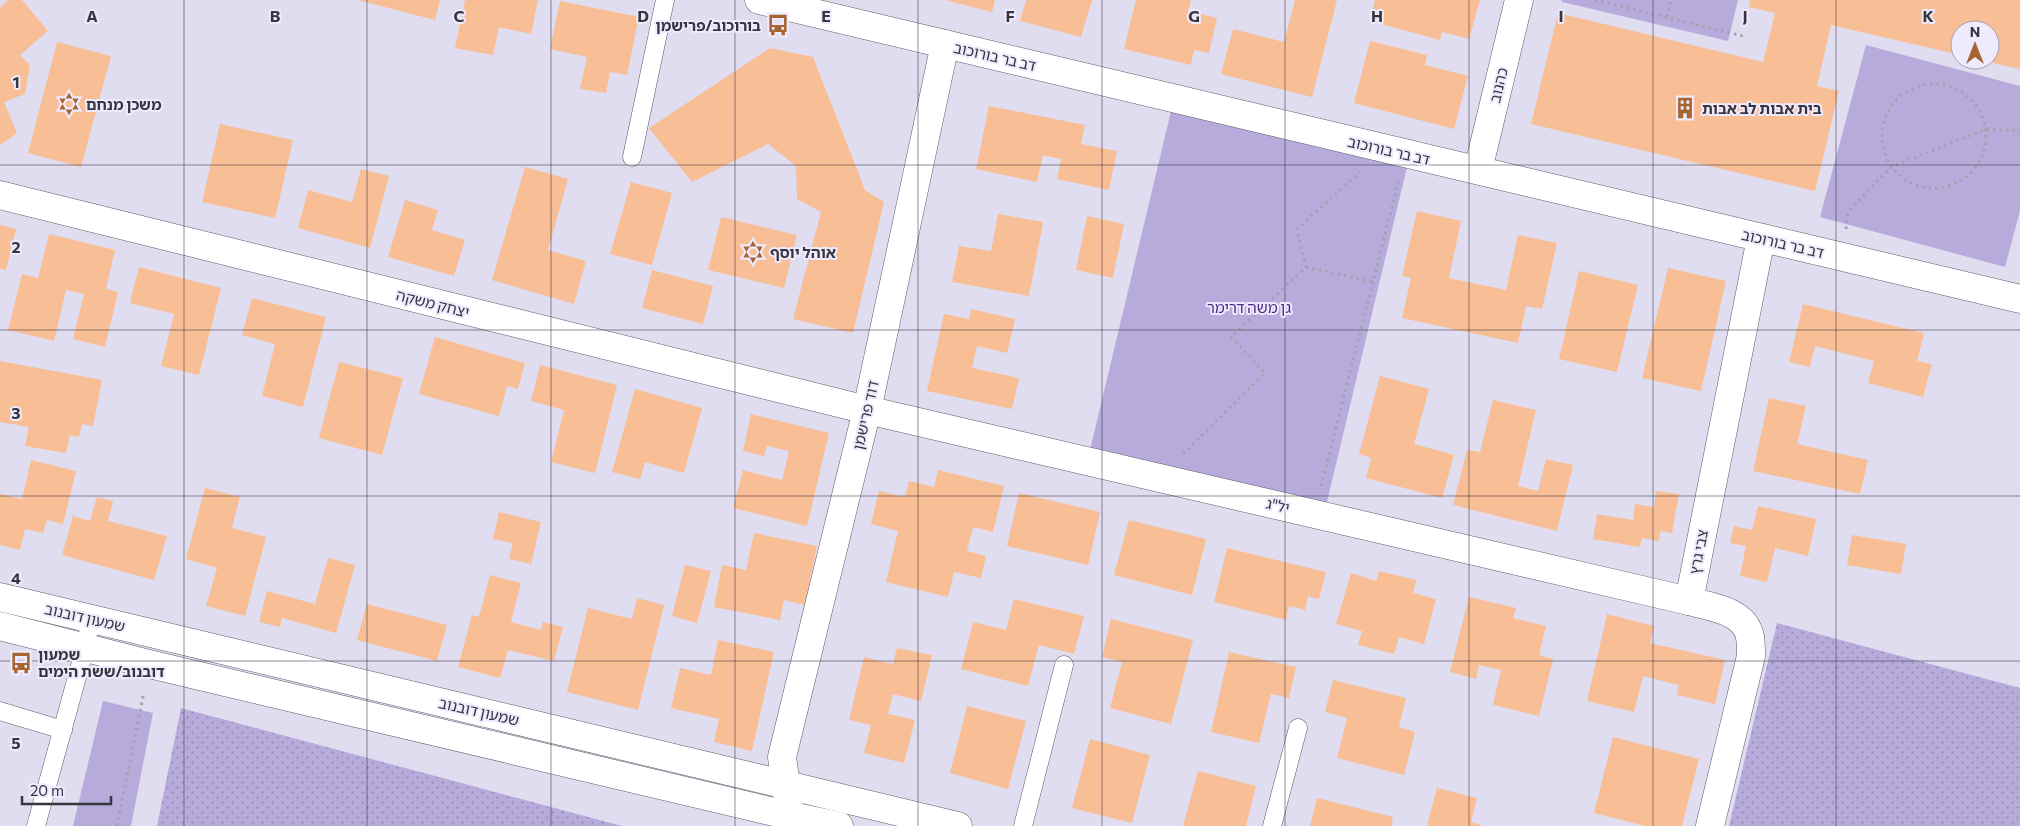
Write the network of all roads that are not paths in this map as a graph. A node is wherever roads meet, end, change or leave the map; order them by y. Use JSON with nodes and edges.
{"nodes":[{"id":1,"x":665,"y":0,"type":"edge"},
{"id":2,"x":759,"y":0,"type":"edge"},
{"id":3,"x":1518,"y":0,"type":"edge"},
{"id":4,"x":945,"y":44,"type":"junction"},
{"id":5,"x":632,"y":157,"type":"dead end"},
{"id":6,"x":1478,"y":170,"type":"junction"},
{"id":7,"x":0,"y":195,"type":"edge"},
{"id":8,"x":1761,"y":238,"type":"junction"},
{"id":9,"x":2020,"y":299,"type":"edge"},
{"id":10,"x":867,"y":410,"type":"junction"},
{"id":11,"x":0,"y":597,"type":"edge"},
{"id":12,"x":1689,"y":601,"type":"junction"},
{"id":13,"x":91,"y":619,"type":"junction"},
{"id":14,"x":0,"y":626,"type":"edge"},
{"id":15,"x":85,"y":648,"type":"junction"},
{"id":16,"x":1064,"y":665,"type":"dead end"},
{"id":17,"x":0,"y":711,"type":"edge"},
{"id":18,"x":1298,"y":728,"type":"dead end"},
{"id":19,"x":62,"y":730,"type":"junction"},
{"id":20,"x":786,"y":783,"type":"junction"},
{"id":21,"x":790,"y":821,"type":"edge"},
{"id":22,"x":827,"y":825,"type":"edge"},
{"id":23,"x":36,"y":826,"type":"edge"},
{"id":24,"x":958,"y":826,"type":"edge"},
{"id":25,"x":1023,"y":826,"type":"edge"},
{"id":26,"x":1272,"y":826,"type":"edge"},
{"id":27,"x":1710,"y":826,"type":"edge"}],
"edges":[{"from":1,"to":5,"type":"lane"},
{"from":2,"to":4,"type":"street","name":"דב בר בורוכוב"},
{"from":3,"to":6,"type":"street","name":"כהנוב"},
{"from":4,"to":6,"type":"street","name":"דב בר בורוכוב"},
{"from":4,"to":10,"type":"street","name":"דוד פרישמן"},
{"from":6,"to":8,"type":"street","name":"דב בר בורוכוב"},
{"from":7,"to":10,"type":"street","name":"יצחק משקה"},
{"from":8,"to":9,"type":"street","name":"דב בר בורוכוב"},
{"from":8,"to":12,"type":"street","name":"צבי גרץ"},
{"from":10,"to":12,"type":"street","name":"יל\"ג"},
{"from":10,"to":20,"type":"street","name":"דוד פרישמן"},
{"from":11,"to":13,"type":"street","name":"שמעון דובנוב"},
{"from":12,"to":27,"type":"street"},
{"from":13,"to":15,"type":"lane"},
{"from":13,"to":20,"type":"street","name":"שמעון דובנוב"},
{"from":14,"to":15,"type":"street","name":"שמעון דובנוב"},
{"from":15,"to":19,"type":"lane"},
{"from":15,"to":21,"type":"street","name":"שמעון דובנוב"},
{"from":16,"to":25,"type":"lane"},
{"from":17,"to":19,"type":"lane"},
{"from":18,"to":26,"type":"lane"},
{"from":19,"to":23,"type":"lane"},
{"from":20,"to":21,"type":"street","name":"דוד פרישמן"},
{"from":20,"to":22,"type":"street"},
{"from":20,"to":24,"type":"street","name":"שמעון דובנוב"},
{"from":21,"to":22,"type":"street","name":"שמעון דובנוב"}]}
